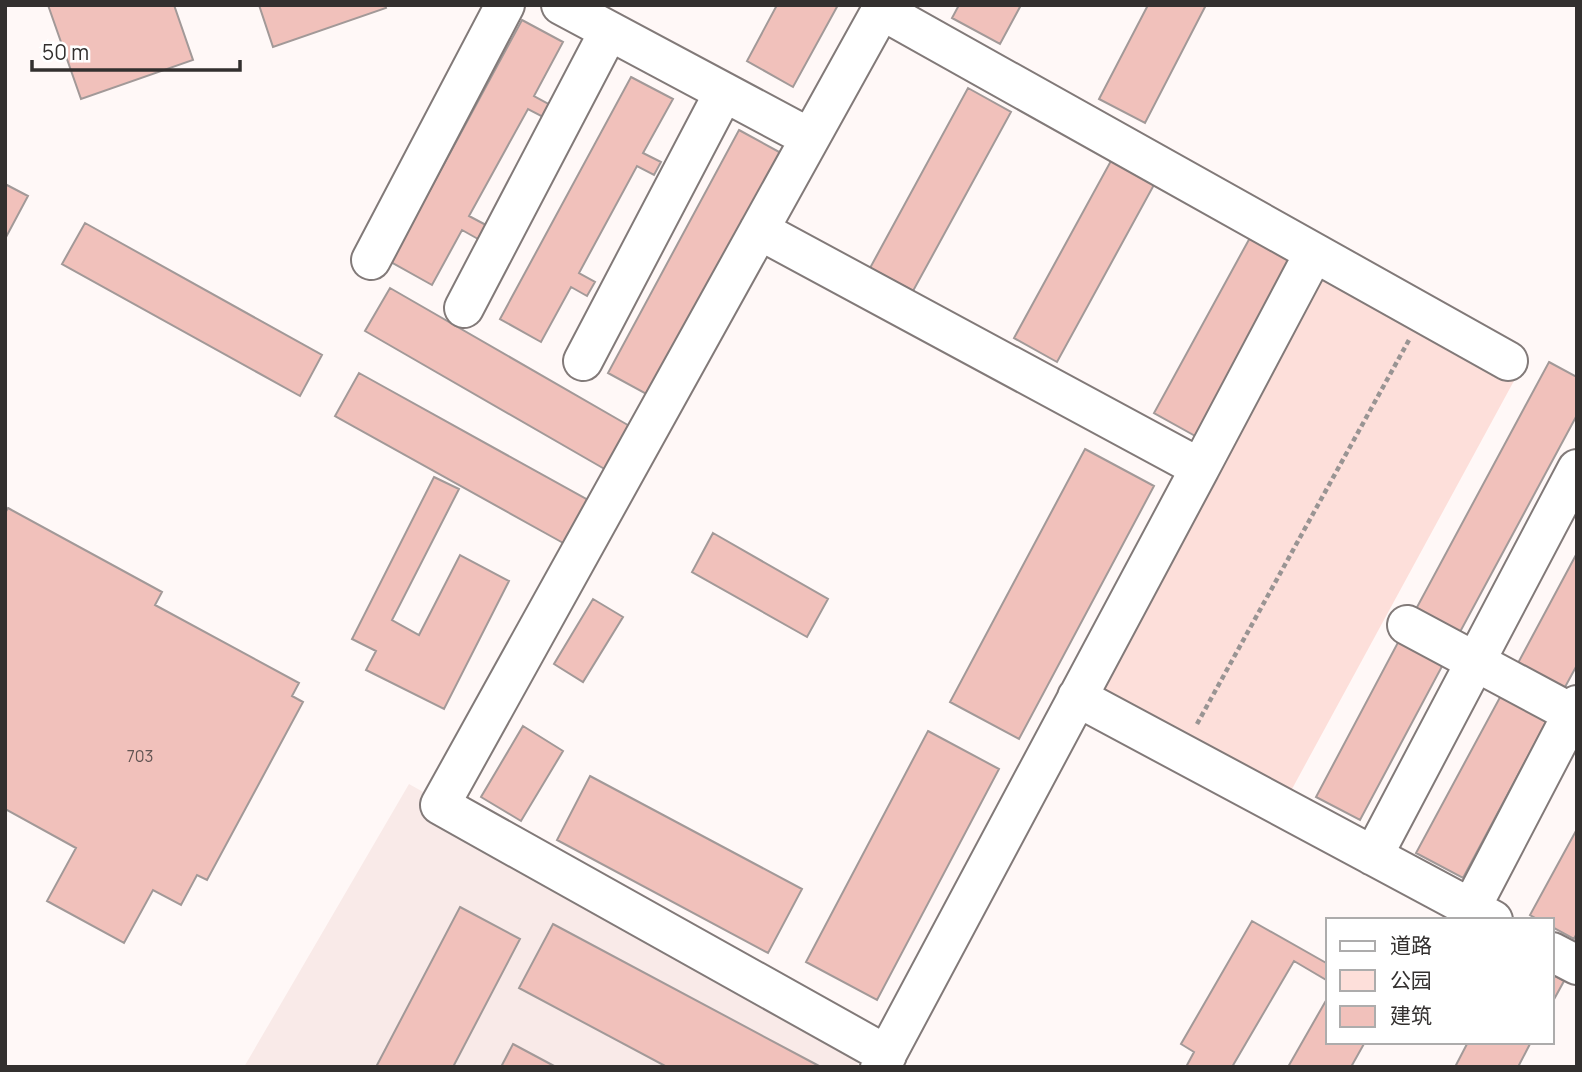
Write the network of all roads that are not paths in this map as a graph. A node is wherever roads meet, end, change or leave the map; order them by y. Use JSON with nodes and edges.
{"nodes":[{"id":1,"x":505,"y":5,"type":"edge"},
{"id":2,"x":561,"y":5,"type":"edge"},
{"id":3,"x":883,"y":8,"type":"edge"},
{"id":4,"x":609,"y":31,"type":"junction"},
{"id":5,"x":724,"y":92,"type":"junction"},
{"id":6,"x":810,"y":138,"type":"junction"},
{"id":7,"x":760,"y":230,"type":"junction"},
{"id":8,"x":1314,"y":253,"type":"junction"},
{"id":9,"x":371,"y":260,"type":"dead end"},
{"id":10,"x":464,"y":308,"type":"dead end"},
{"id":11,"x":583,"y":361,"type":"dead end"},
{"id":12,"x":1508,"y":361,"type":"dead end"},
{"id":13,"x":1200,"y":468,"type":"junction"},
{"id":14,"x":1577,"y":469,"type":"edge"},
{"id":15,"x":1407,"y":625,"type":"dead end"},
{"id":16,"x":1475,"y":662,"type":"junction"},
{"id":17,"x":1077,"y":697,"type":"junction"},
{"id":18,"x":1575,"y":712,"type":"edge"},
{"id":19,"x":1373,"y":856,"type":"junction"},
{"id":20,"x":1482,"y":914,"type":"edge"},
{"id":21,"x":1554,"y":953,"type":"edge"},
{"id":22,"x":1577,"y":965,"type":"edge"},
{"id":23,"x":883,"y":1061,"type":"edge"}],
"edges":[{"from":1,"to":9,"type":"street"},
{"from":2,"to":4,"type":"street"},
{"from":3,"to":6,"type":"street"},
{"from":3,"to":8,"type":"street"},
{"from":4,"to":5,"type":"street"},
{"from":4,"to":10,"type":"street"},
{"from":5,"to":6,"type":"street"},
{"from":5,"to":11,"type":"street"},
{"from":6,"to":7,"type":"street"},
{"from":7,"to":13,"type":"street"},
{"from":7,"to":23,"type":"street"},
{"from":8,"to":12,"type":"street"},
{"from":8,"to":13,"type":"street"},
{"from":13,"to":17,"type":"street"},
{"from":14,"to":16,"type":"street"},
{"from":15,"to":16,"type":"street"},
{"from":16,"to":18,"type":"street"},
{"from":16,"to":19,"type":"street"},
{"from":17,"to":19,"type":"street"},
{"from":17,"to":23,"type":"street"},
{"from":18,"to":20,"type":"street"},
{"from":19,"to":20,"type":"street"},
{"from":21,"to":22,"type":"street"}]}
